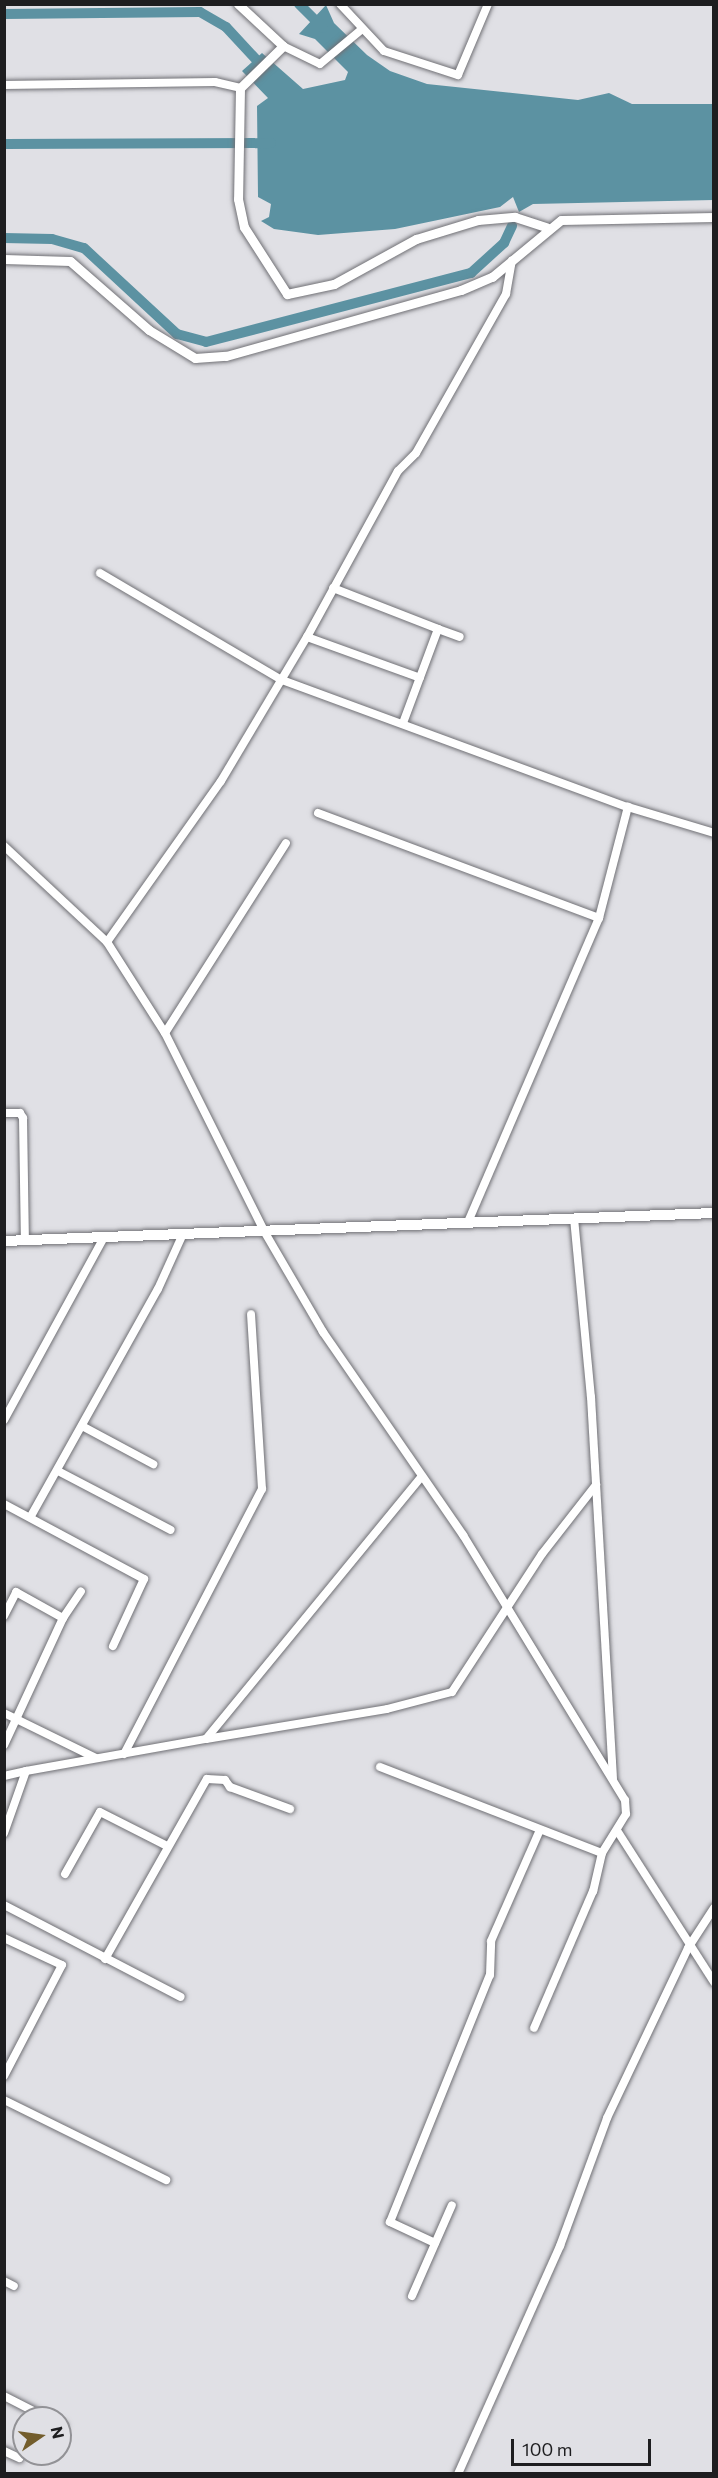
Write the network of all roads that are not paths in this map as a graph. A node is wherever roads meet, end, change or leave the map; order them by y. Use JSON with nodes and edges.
{"nodes":[{"id":1,"x":238,"y":4,"type":"edge"},
{"id":2,"x":340,"y":4,"type":"edge"},
{"id":3,"x":488,"y":4,"type":"edge"},
{"id":4,"x":358,"y":32,"type":"junction"},
{"id":5,"x":283,"y":46,"type":"junction"},
{"id":6,"x":4,"y":85,"type":"edge"},
{"id":7,"x":240,"y":88,"type":"junction"},
{"id":8,"x":714,"y":217,"type":"edge"},
{"id":9,"x":546,"y":227,"type":"junction"},
{"id":10,"x":4,"y":259,"type":"edge"},
{"id":11,"x":512,"y":261,"type":"junction"},
{"id":12,"x":100,"y":573,"type":"dead end"},
{"id":13,"x":333,"y":588,"type":"junction"},
{"id":14,"x":438,"y":629,"type":"junction"},
{"id":15,"x":307,"y":637,"type":"junction"},
{"id":16,"x":460,"y":637,"type":"dead end"},
{"id":17,"x":420,"y":678,"type":"junction"},
{"id":18,"x":282,"y":680,"type":"junction"},
{"id":19,"x":403,"y":723,"type":"junction"},
{"id":20,"x":628,"y":807,"type":"junction"},
{"id":21,"x":318,"y":813,"type":"dead end"},
{"id":22,"x":714,"y":833,"type":"edge"},
{"id":23,"x":286,"y":843,"type":"dead end"},
{"id":24,"x":4,"y":846,"type":"edge"},
{"id":25,"x":599,"y":918,"type":"junction"},
{"id":26,"x":107,"y":942,"type":"junction"},
{"id":27,"x":165,"y":1033,"type":"junction"},
{"id":28,"x":4,"y":1113,"type":"edge"},
{"id":29,"x":714,"y":1213,"type":"edge"},
{"id":30,"x":574,"y":1218,"type":"junction"},
{"id":31,"x":468,"y":1222,"type":"junction"},
{"id":32,"x":264,"y":1231,"type":"junction"},
{"id":33,"x":183,"y":1234,"type":"junction"},
{"id":34,"x":104,"y":1237,"type":"junction"},
{"id":35,"x":25,"y":1240,"type":"junction"},
{"id":36,"x":4,"y":1241,"type":"edge"},
{"id":37,"x":251,"y":1314,"type":"dead end"},
{"id":38,"x":4,"y":1420,"type":"edge"},
{"id":39,"x":82,"y":1426,"type":"junction"},
{"id":40,"x":153,"y":1464,"type":"dead end"},
{"id":41,"x":58,"y":1471,"type":"junction"},
{"id":42,"x":422,"y":1476,"type":"junction"},
{"id":43,"x":596,"y":1485,"type":"junction"},
{"id":44,"x":4,"y":1504,"type":"edge"},
{"id":45,"x":31,"y":1516,"type":"junction"},
{"id":46,"x":171,"y":1530,"type":"dead end"},
{"id":47,"x":81,"y":1591,"type":"dead end"},
{"id":48,"x":508,"y":1610,"type":"junction"},
{"id":49,"x":4,"y":1616,"type":"edge"},
{"id":50,"x":63,"y":1618,"type":"junction"},
{"id":51,"x":113,"y":1646,"type":"dead end"},
{"id":52,"x":4,"y":1713,"type":"edge"},
{"id":53,"x":18,"y":1719,"type":"junction"},
{"id":54,"x":206,"y":1739,"type":"junction"},
{"id":55,"x":4,"y":1745,"type":"edge"},
{"id":56,"x":124,"y":1754,"type":"junction"},
{"id":57,"x":96,"y":1758,"type":"junction"},
{"id":58,"x":380,"y":1767,"type":"dead end"},
{"id":59,"x":26,"y":1771,"type":"junction"},
{"id":60,"x":4,"y":1776,"type":"edge"},
{"id":61,"x":613,"y":1780,"type":"junction"},
{"id":62,"x":290,"y":1809,"type":"dead end"},
{"id":63,"x":539,"y":1832,"type":"junction"},
{"id":64,"x":618,"y":1832,"type":"junction"},
{"id":65,"x":4,"y":1833,"type":"edge"},
{"id":66,"x":167,"y":1846,"type":"junction"},
{"id":67,"x":603,"y":1853,"type":"junction"},
{"id":68,"x":65,"y":1874,"type":"dead end"},
{"id":69,"x":4,"y":1905,"type":"edge"},
{"id":70,"x":714,"y":1908,"type":"edge"},
{"id":71,"x":4,"y":1938,"type":"edge"},
{"id":72,"x":690,"y":1945,"type":"junction"},
{"id":73,"x":105,"y":1959,"type":"junction"},
{"id":74,"x":714,"y":1982,"type":"edge"},
{"id":75,"x":181,"y":1997,"type":"dead end"},
{"id":76,"x":534,"y":2028,"type":"dead end"},
{"id":77,"x":4,"y":2076,"type":"edge"},
{"id":78,"x":4,"y":2100,"type":"edge"},
{"id":79,"x":166,"y":2180,"type":"dead end"},
{"id":80,"x":452,"y":2205,"type":"dead end"},
{"id":81,"x":435,"y":2242,"type":"junction"},
{"id":82,"x":4,"y":2281,"type":"edge"},
{"id":83,"x":14,"y":2286,"type":"dead end"},
{"id":84,"x":412,"y":2296,"type":"dead end"},
{"id":85,"x":4,"y":2396,"type":"edge"},
{"id":86,"x":24,"y":2406,"type":"edge"},
{"id":87,"x":458,"y":2474,"type":"edge"}],
"edges":[{"from":1,"to":5,"type":"street"},
{"from":2,"to":4,"type":"street"},
{"from":3,"to":4,"type":"street"},
{"from":4,"to":5,"type":"street"},
{"from":5,"to":7,"type":"street"},
{"from":6,"to":7,"type":"street"},
{"from":7,"to":9,"type":"street"},
{"from":8,"to":9,"type":"street"},
{"from":9,"to":11,"type":"street"},
{"from":10,"to":11,"type":"street"},
{"from":11,"to":13,"type":"street"},
{"from":12,"to":18,"type":"street"},
{"from":13,"to":14,"type":"street"},
{"from":13,"to":15,"type":"street"},
{"from":14,"to":16,"type":"street"},
{"from":14,"to":17,"type":"street"},
{"from":15,"to":17,"type":"street"},
{"from":15,"to":18,"type":"street"},
{"from":17,"to":19,"type":"street"},
{"from":18,"to":19,"type":"street"},
{"from":18,"to":26,"type":"street"},
{"from":19,"to":20,"type":"street"},
{"from":20,"to":22,"type":"street"},
{"from":20,"to":25,"type":"street"},
{"from":21,"to":25,"type":"street"},
{"from":23,"to":27,"type":"street"},
{"from":24,"to":26,"type":"street"},
{"from":25,"to":31,"type":"street"},
{"from":26,"to":27,"type":"street"},
{"from":27,"to":32,"type":"street"},
{"from":28,"to":35,"type":"street"},
{"from":29,"to":30,"type":"main road"},
{"from":30,"to":31,"type":"main road"},
{"from":30,"to":43,"type":"street"},
{"from":31,"to":32,"type":"main road"},
{"from":32,"to":33,"type":"main road"},
{"from":32,"to":42,"type":"street"},
{"from":33,"to":34,"type":"main road"},
{"from":33,"to":39,"type":"street"},
{"from":34,"to":35,"type":"main road"},
{"from":34,"to":38,"type":"street"},
{"from":35,"to":36,"type":"main road"},
{"from":37,"to":56,"type":"street"},
{"from":39,"to":40,"type":"street"},
{"from":39,"to":41,"type":"street"},
{"from":41,"to":45,"type":"street"},
{"from":41,"to":46,"type":"street"},
{"from":42,"to":48,"type":"street"},
{"from":42,"to":54,"type":"street"},
{"from":43,"to":48,"type":"street"},
{"from":43,"to":61,"type":"street"},
{"from":44,"to":45,"type":"street"},
{"from":45,"to":51,"type":"street"},
{"from":47,"to":50,"type":"street"},
{"from":48,"to":54,"type":"street"},
{"from":48,"to":61,"type":"street"},
{"from":49,"to":50,"type":"street"},
{"from":50,"to":53,"type":"street"},
{"from":52,"to":53,"type":"street"},
{"from":53,"to":55,"type":"street"},
{"from":53,"to":57,"type":"street"},
{"from":54,"to":56,"type":"street"},
{"from":56,"to":57,"type":"street"},
{"from":57,"to":59,"type":"street"},
{"from":58,"to":63,"type":"street"},
{"from":59,"to":60,"type":"street"},
{"from":59,"to":65,"type":"street"},
{"from":61,"to":64,"type":"street"},
{"from":62,"to":66,"type":"street"},
{"from":63,"to":67,"type":"street"},
{"from":63,"to":81,"type":"street"},
{"from":64,"to":67,"type":"street"},
{"from":64,"to":72,"type":"street"},
{"from":66,"to":68,"type":"street"},
{"from":66,"to":73,"type":"street"},
{"from":67,"to":76,"type":"street"},
{"from":69,"to":73,"type":"street"},
{"from":70,"to":72,"type":"street"},
{"from":71,"to":77,"type":"street"},
{"from":72,"to":74,"type":"street"},
{"from":72,"to":87,"type":"street"},
{"from":73,"to":75,"type":"street"},
{"from":78,"to":79,"type":"street"},
{"from":80,"to":81,"type":"street"},
{"from":81,"to":84,"type":"street"},
{"from":82,"to":83,"type":"street"},
{"from":85,"to":86,"type":"street"}]}
